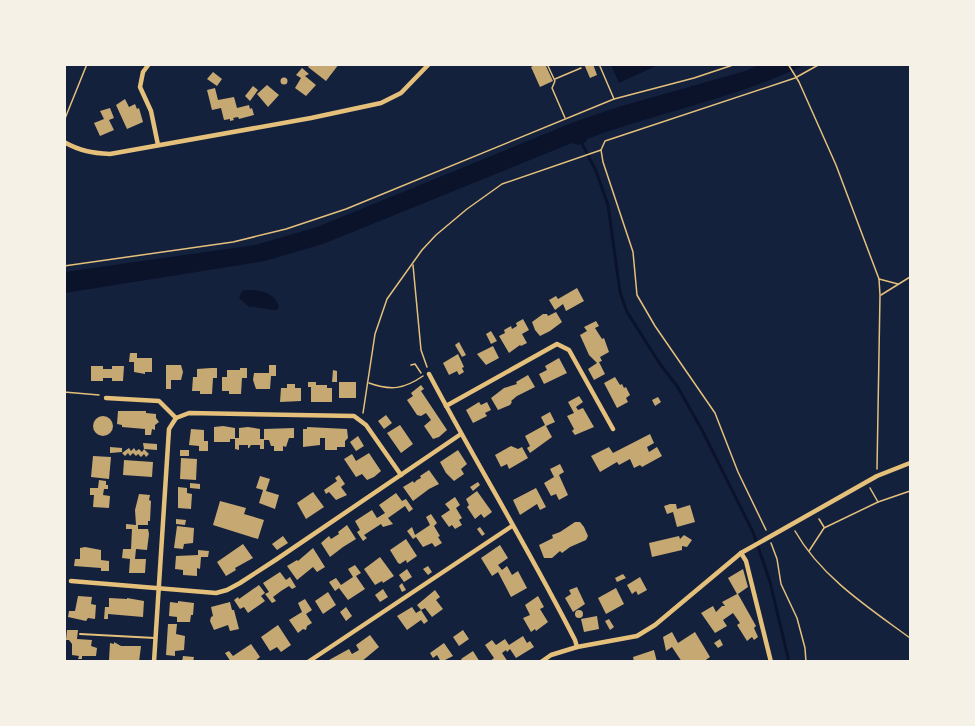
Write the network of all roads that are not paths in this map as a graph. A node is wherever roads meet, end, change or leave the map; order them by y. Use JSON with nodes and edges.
{"nodes":[{"id":1,"x":148,"y":64,"type":"edge"},
{"id":2,"x":429,"y":65,"type":"edge"},
{"id":3,"x":64,"y":142,"type":"edge"},
{"id":4,"x":158,"y":145,"type":"junction"},
{"id":5,"x":426,"y":375,"type":"road end"},
{"id":6,"x":105,"y":398,"type":"road end"},
{"id":7,"x":446,"y":406,"type":"junction"},
{"id":8,"x":176,"y":418,"type":"junction"},
{"id":9,"x":613,"y":429,"type":"dead end"},
{"id":10,"x":461,"y":434,"type":"junction"},
{"id":11,"x":910,"y":463,"type":"edge"},
{"id":12,"x":401,"y":474,"type":"junction"},
{"id":13,"x":512,"y":526,"type":"junction"},
{"id":14,"x":741,"y":553,"type":"junction"},
{"id":15,"x":71,"y":581,"type":"dead end"},
{"id":16,"x":159,"y":587,"type":"junction"},
{"id":17,"x":80,"y":634,"type":"dead end"},
{"id":18,"x":155,"y":638,"type":"junction"},
{"id":19,"x":577,"y":647,"type":"junction"},
{"id":20,"x":154,"y":662,"type":"edge"},
{"id":21,"x":308,"y":662,"type":"edge"},
{"id":22,"x":541,"y":662,"type":"edge"},
{"id":23,"x":771,"y":662,"type":"edge"}],
"edges":[{"from":1,"to":4,"type":"street"},
{"from":2,"to":4,"type":"street"},
{"from":3,"to":4,"type":"street"},
{"from":5,"to":7,"type":"street"},
{"from":6,"to":8,"type":"street"},
{"from":7,"to":9,"type":"street"},
{"from":7,"to":10,"type":"street"},
{"from":8,"to":12,"type":"street"},
{"from":8,"to":16,"type":"street"},
{"from":10,"to":12,"type":"street"},
{"from":10,"to":13,"type":"street"},
{"from":11,"to":14,"type":"street"},
{"from":12,"to":16,"type":"street"},
{"from":13,"to":19,"type":"street"},
{"from":13,"to":21,"type":"street"},
{"from":14,"to":19,"type":"street"},
{"from":14,"to":23,"type":"street"},
{"from":15,"to":16,"type":"street"},
{"from":16,"to":18,"type":"street"},
{"from":17,"to":18,"type":"lane"},
{"from":18,"to":20,"type":"street"},
{"from":19,"to":22,"type":"street"}]}
